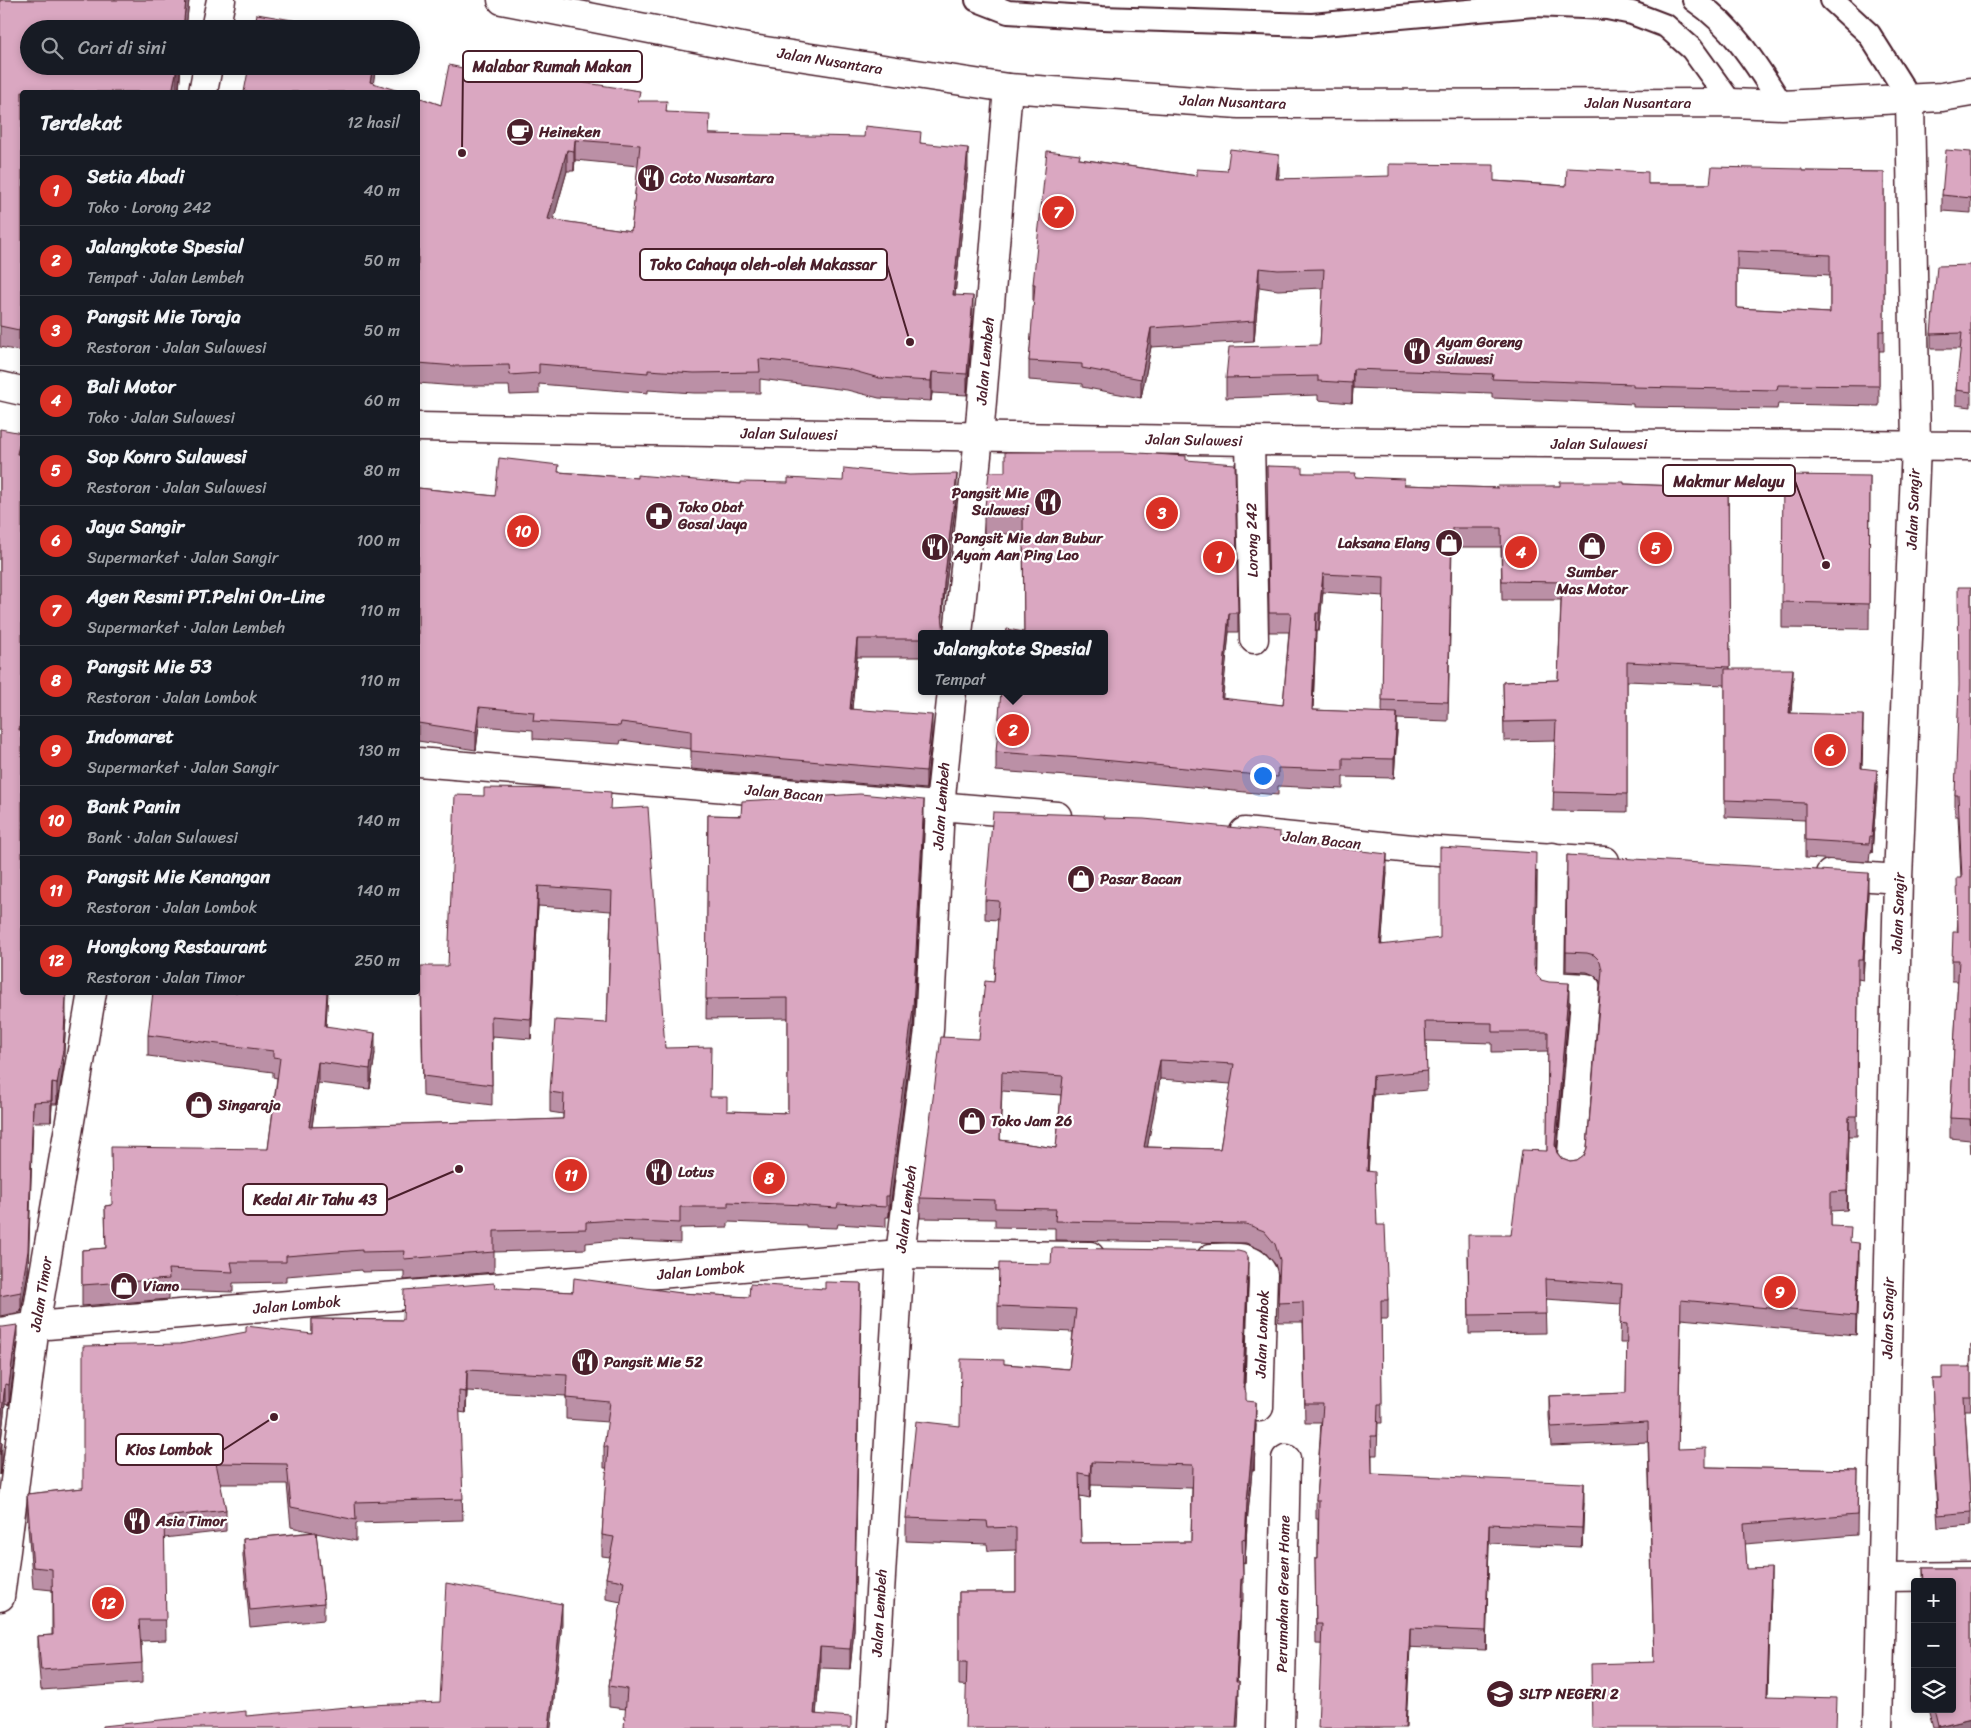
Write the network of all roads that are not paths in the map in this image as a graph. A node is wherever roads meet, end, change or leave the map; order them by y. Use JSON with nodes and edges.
{"nodes":[{"id":1,"x":221,"y":0,"type":"edge"},
{"id":2,"x":502,"y":0,"type":"edge"},
{"id":3,"x":977,"y":0,"type":"edge"},
{"id":4,"x":1694,"y":0,"type":"edge"},
{"id":5,"x":1832,"y":0,"type":"edge"},
{"id":6,"x":217,"y":20,"type":"edge"},
{"id":7,"x":206,"y":75,"type":"edge"},
{"id":8,"x":1008,"y":88,"type":"junction"},
{"id":9,"x":203,"y":90,"type":"edge"},
{"id":10,"x":1971,"y":92,"type":"edge"},
{"id":11,"x":1942,"y":97,"type":"junction"},
{"id":12,"x":1910,"y":99,"type":"junction"},
{"id":13,"x":1971,"y":101,"type":"edge"},
{"id":14,"x":1731,"y":103,"type":"junction"},
{"id":15,"x":1782,"y":105,"type":"junction"},
{"id":16,"x":0,"y":386,"type":"edge"},
{"id":17,"x":20,"y":391,"type":"edge"},
{"id":18,"x":420,"y":427,"type":"edge"},
{"id":19,"x":979,"y":437,"type":"junction"},
{"id":20,"x":1250,"y":441,"type":"junction"},
{"id":21,"x":1916,"y":446,"type":"junction"},
{"id":22,"x":1971,"y":446,"type":"edge"},
{"id":23,"x":958,"y":630,"type":"edge"},
{"id":24,"x":1254,"y":639,"type":"dead end"},
{"id":25,"x":952,"y":695,"type":"edge"},
{"id":26,"x":420,"y":762,"type":"edge"},
{"id":27,"x":940,"y":806,"type":"junction"},
{"id":28,"x":1085,"y":818,"type":"edge"},
{"id":29,"x":1220,"y":830,"type":"edge"},
{"id":30,"x":1552,"y":857,"type":"junction"},
{"id":31,"x":1631,"y":862,"type":"edge"},
{"id":32,"x":1809,"y":873,"type":"edge"},
{"id":33,"x":1898,"y":879,"type":"junction"},
{"id":34,"x":91,"y":995,"type":"edge"},
{"id":35,"x":1571,"y":1166,"type":"edge"},
{"id":36,"x":900,"y":1254,"type":"junction"},
{"id":37,"x":1119,"y":1257,"type":"edge"},
{"id":38,"x":1189,"y":1257,"type":"edge"},
{"id":39,"x":35,"y":1326,"type":"junction"},
{"id":40,"x":0,"y":1332,"type":"edge"},
{"id":41,"x":1259,"y":1407,"type":"dead end"},
{"id":42,"x":1286,"y":1459,"type":"dead end"},
{"id":43,"x":1971,"y":1576,"type":"edge"},
{"id":44,"x":1882,"y":1577,"type":"junction"},
{"id":45,"x":0,"y":1596,"type":"edge"},
{"id":46,"x":872,"y":1728,"type":"edge"},
{"id":47,"x":1280,"y":1728,"type":"edge"},
{"id":48,"x":1878,"y":1728,"type":"edge"}],
"edges":[{"from":1,"to":6,"type":"main road"},
{"from":2,"to":8,"type":"main road","name":"Jalan Nusantara"},
{"from":3,"to":14,"type":"lane"},
{"from":4,"to":15,"type":"lane"},
{"from":5,"to":12,"type":"lane"},
{"from":7,"to":9,"type":"main road"},
{"from":8,"to":14,"type":"main road","name":"Jalan Nusantara"},
{"from":8,"to":19,"type":"main road","name":"Jalan Lembeh"},
{"from":10,"to":11,"type":"main road","name":"Jalan Nusantara"},
{"from":11,"to":12,"type":"main road","name":"Jalan Nusantara"},
{"from":11,"to":13,"type":"main road"},
{"from":12,"to":15,"type":"main road","name":"Jalan Nusantara"},
{"from":12,"to":21,"type":"main road","name":"Jalan Sangir"},
{"from":14,"to":15,"type":"main road","name":"Jalan Nusantara"},
{"from":16,"to":17,"type":"main road"},
{"from":18,"to":19,"type":"main road","name":"Jalan Sulawesi"},
{"from":19,"to":20,"type":"main road","name":"Jalan Sulawesi"},
{"from":19,"to":23,"type":"main road","name":"Jalan Lembeh"},
{"from":20,"to":21,"type":"main road","name":"Jalan Sulawesi"},
{"from":20,"to":24,"type":"main road","name":"Lorong 242"},
{"from":21,"to":22,"type":"main road","name":"Jalan Sulawesi"},
{"from":21,"to":33,"type":"main road","name":"Jalan Sangir"},
{"from":25,"to":27,"type":"main road","name":"Jalan Lembeh"},
{"from":26,"to":27,"type":"main road","name":"Jalan Bacan"},
{"from":27,"to":28,"type":"main road","name":"Jalan Bacan"},
{"from":27,"to":36,"type":"main road","name":"Jalan Lembeh"},
{"from":29,"to":30,"type":"main road","name":"Jalan Bacan"},
{"from":30,"to":31,"type":"main road","name":"Jalan Bacan"},
{"from":30,"to":35,"type":"main road"},
{"from":32,"to":33,"type":"main road"},
{"from":33,"to":44,"type":"main road","name":"Jalan Sangir"},
{"from":34,"to":39,"type":"main road","name":"Jalan Timor"},
{"from":36,"to":37,"type":"main road","name":"Jalan Lombok"},
{"from":36,"to":39,"type":"main road","name":"Jalan Lombok"},
{"from":36,"to":46,"type":"main road","name":"Jalan Lembeh"},
{"from":38,"to":41,"type":"main road","name":"Jalan Lombok"},
{"from":39,"to":40,"type":"main road","name":"Jalan Lombok"},
{"from":39,"to":45,"type":"main road","name":"Jalan Timor"},
{"from":42,"to":47,"type":"main road","name":"Perumahan Green Home"},
{"from":43,"to":44,"type":"main road"},
{"from":44,"to":48,"type":"main road","name":"Jalan Sangir"}]}
